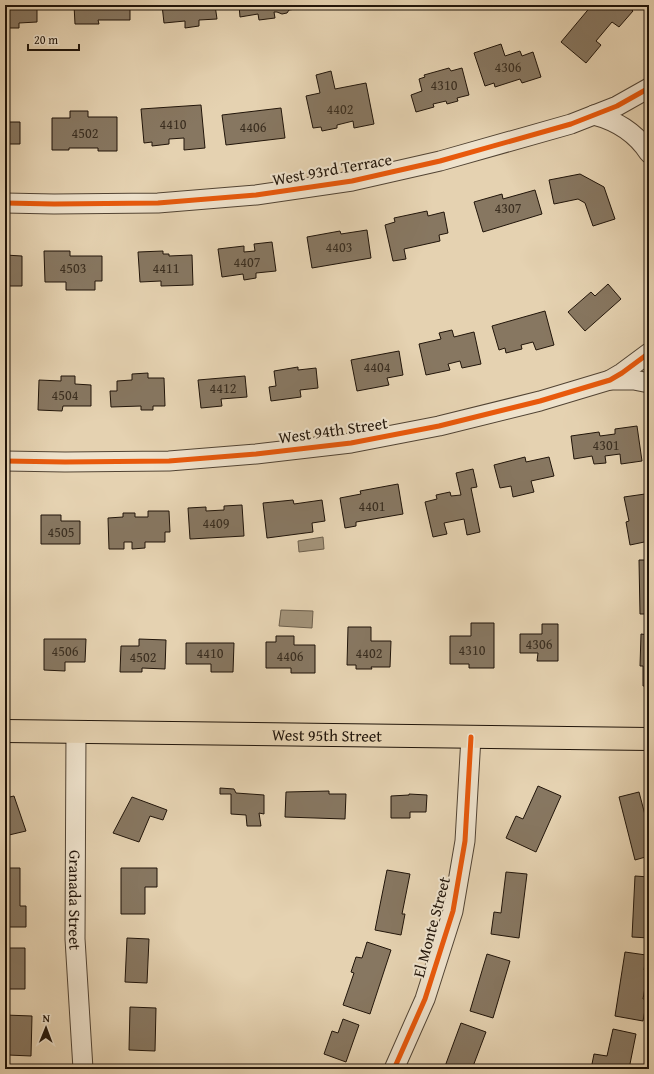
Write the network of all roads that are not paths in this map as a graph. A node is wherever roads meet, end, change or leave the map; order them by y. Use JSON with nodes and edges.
{"nodes":[{"id":1,"x":649,"y":88,"type":"edge"},
{"id":2,"x":594,"y":115,"type":"junction"},
{"id":3,"x":649,"y":153,"type":"edge"},
{"id":4,"x":5,"y":203,"type":"edge"},
{"id":5,"x":649,"y":353,"type":"edge"},
{"id":6,"x":610,"y":380,"type":"junction"},
{"id":7,"x":649,"y":383,"type":"edge"},
{"id":8,"x":5,"y":461,"type":"edge"},
{"id":9,"x":5,"y":731,"type":"edge"},
{"id":10,"x":76,"y":732,"type":"junction"},
{"id":11,"x":470,"y":737,"type":"junction"},
{"id":12,"x":649,"y":739,"type":"edge"},
{"id":13,"x":83,"y":1069,"type":"edge"},
{"id":14,"x":394,"y":1069,"type":"edge"}],
"edges":[{"from":1,"to":2,"type":"street","name":"West 93rd Terrace"},
{"from":2,"to":3,"type":"street"},
{"from":2,"to":4,"type":"street","name":"West 93rd Terrace"},
{"from":5,"to":6,"type":"street","name":"West 94th Street"},
{"from":6,"to":7,"type":"street","name":"West 94th Street"},
{"from":6,"to":8,"type":"street","name":"West 94th Street"},
{"from":9,"to":10,"type":"main road","name":"West 95th Street"},
{"from":10,"to":11,"type":"main road","name":"West 95th Street"},
{"from":10,"to":13,"type":"street","name":"Granada Street"},
{"from":11,"to":12,"type":"main road","name":"West 95th Street"},
{"from":11,"to":14,"type":"street","name":"El Monte Street"}]}
